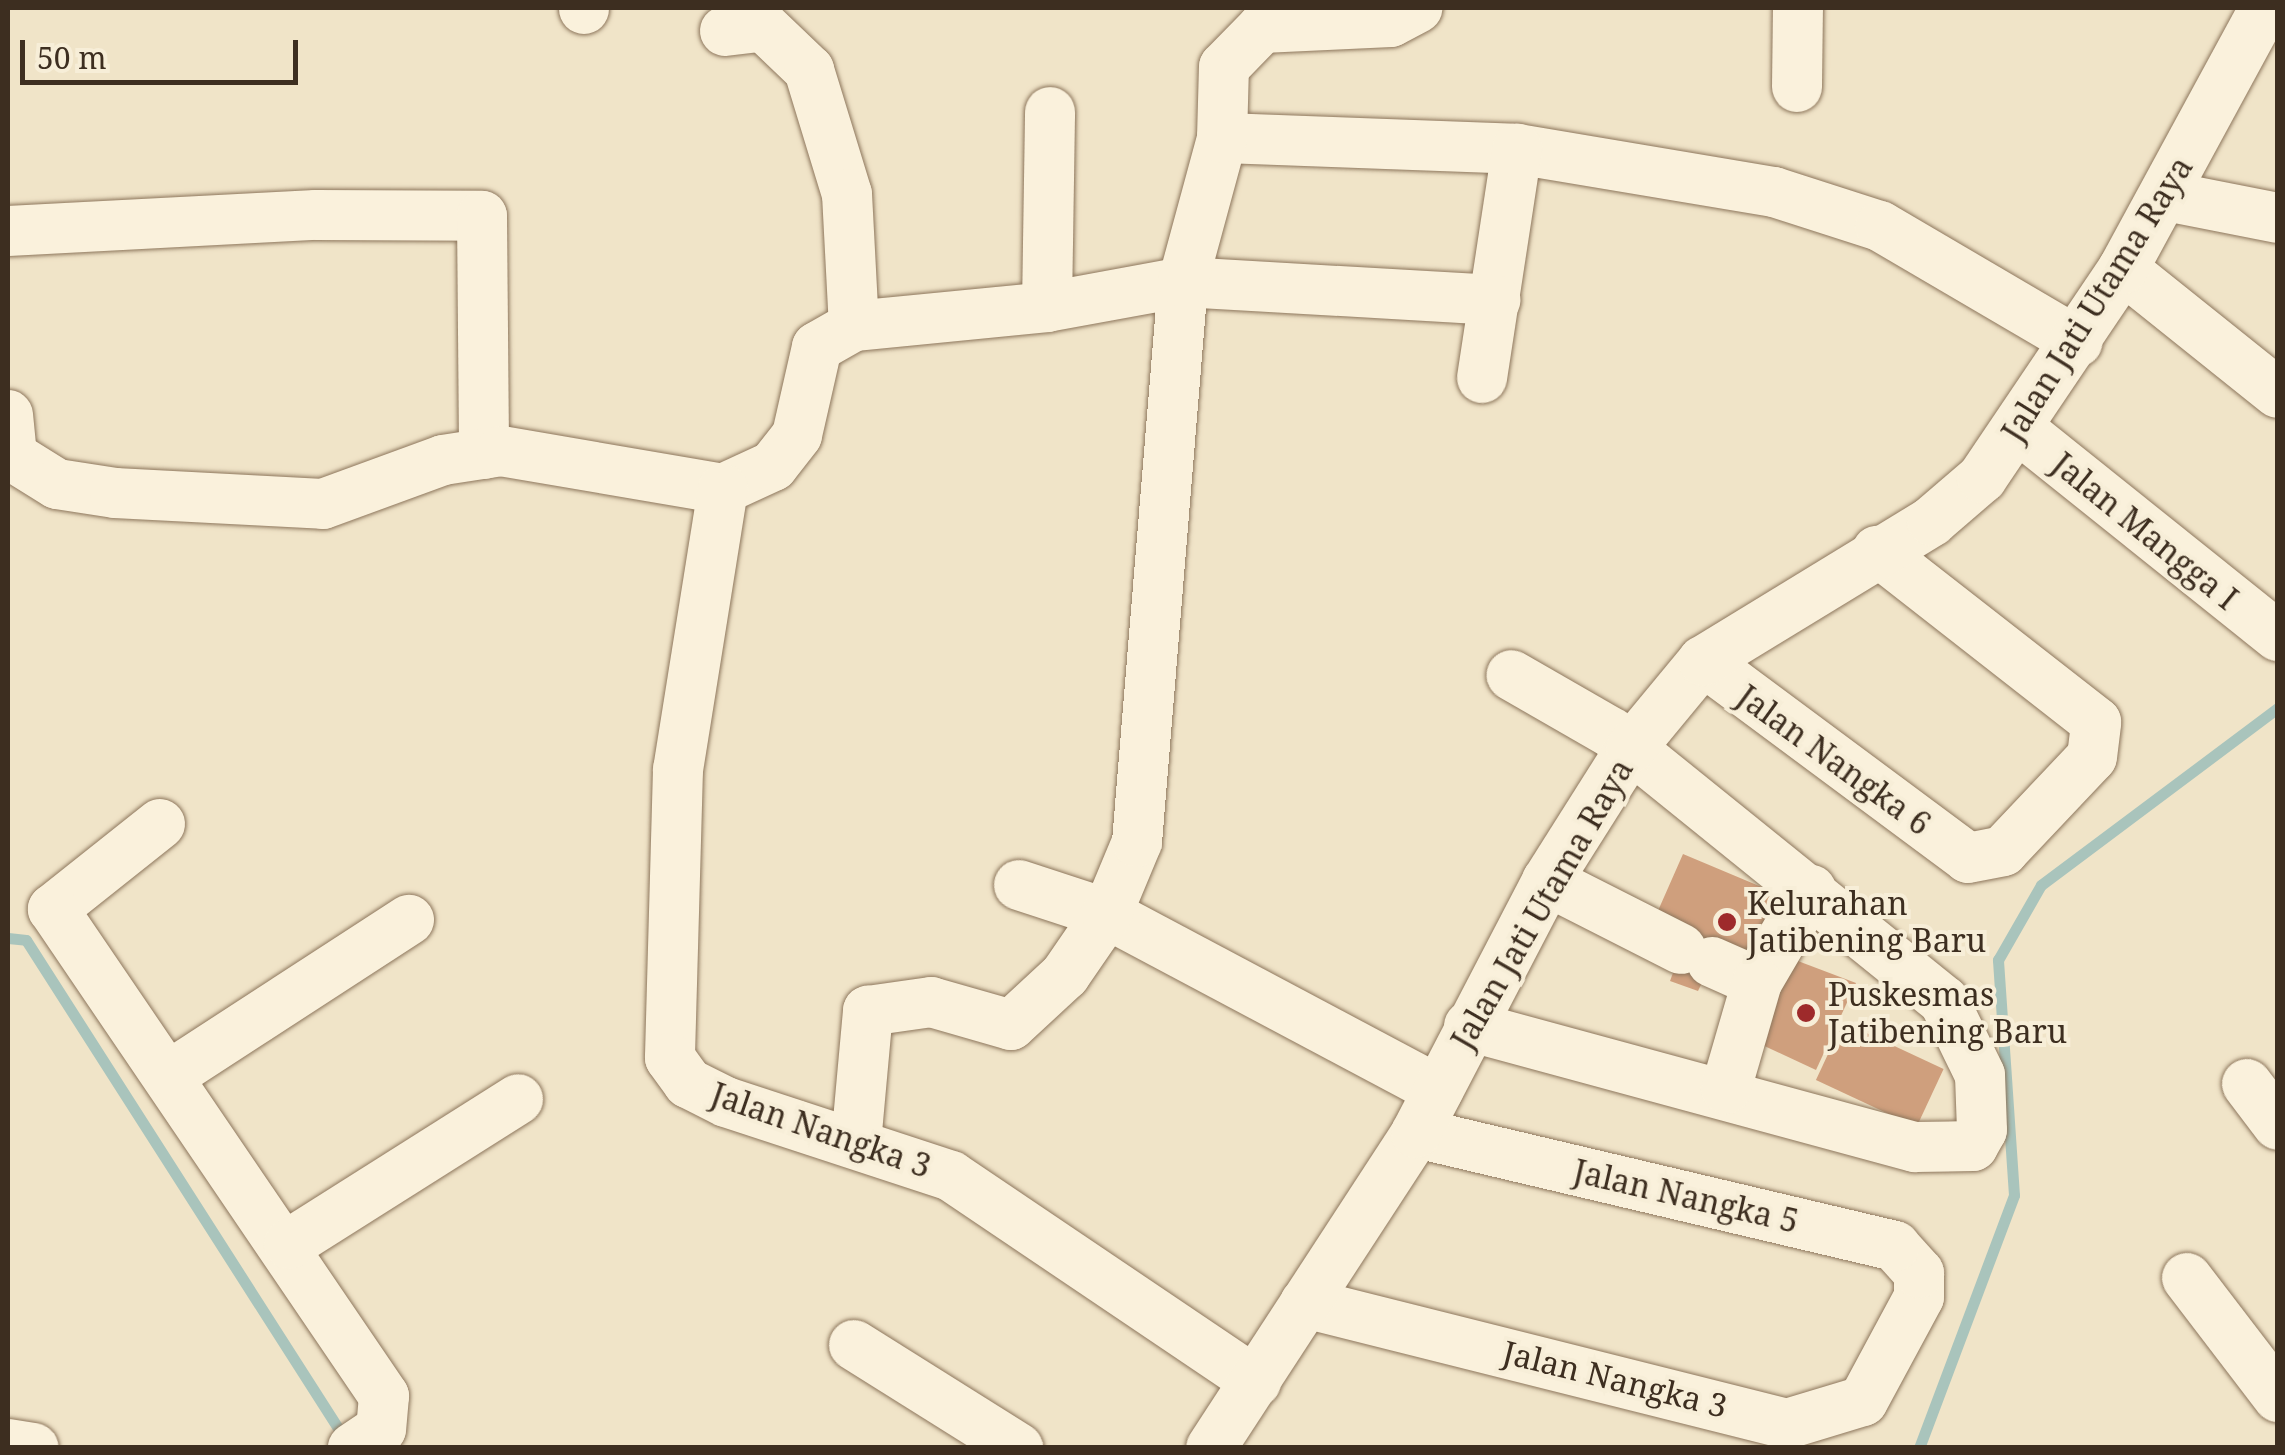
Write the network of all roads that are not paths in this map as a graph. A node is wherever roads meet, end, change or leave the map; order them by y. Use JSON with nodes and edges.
{"nodes":[{"id":1,"x":1418,"y":8,"type":"edge"},
{"id":2,"x":1798,"y":8,"type":"edge"},
{"id":3,"x":2268,"y":16,"type":"edge"},
{"id":4,"x":725,"y":31,"type":"dead end"},
{"id":5,"x":1797,"y":87,"type":"dead end"},
{"id":6,"x":1050,"y":112,"type":"dead end"},
{"id":7,"x":1222,"y":138,"type":"junction"},
{"id":8,"x":1517,"y":149,"type":"junction"},
{"id":9,"x":2166,"y":196,"type":"junction"},
{"id":10,"x":2278,"y":218,"type":"edge"},
{"id":11,"x":8,"y":232,"type":"edge"},
{"id":12,"x":2123,"y":269,"type":"junction"},
{"id":13,"x":1183,"y":282,"type":"junction"},
{"id":14,"x":1495,"y":300,"type":"junction"},
{"id":15,"x":1048,"y":308,"type":"junction"},
{"id":16,"x":854,"y":326,"type":"junction"},
{"id":17,"x":2078,"y":342,"type":"junction"},
{"id":18,"x":1482,"y":378,"type":"dead end"},
{"id":19,"x":2278,"y":393,"type":"edge"},
{"id":20,"x":2018,"y":428,"type":"junction"},
{"id":21,"x":484,"y":454,"type":"junction"},
{"id":22,"x":9,"y":456,"type":"edge"},
{"id":23,"x":723,"y":489,"type":"junction"},
{"id":24,"x":1877,"y":551,"type":"junction"},
{"id":25,"x":2275,"y":635,"type":"edge"},
{"id":26,"x":1703,"y":661,"type":"junction"},
{"id":27,"x":1511,"y":675,"type":"dead end"},
{"id":28,"x":1631,"y":748,"type":"junction"},
{"id":29,"x":160,"y":824,"type":"dead end"},
{"id":30,"x":1547,"y":881,"type":"junction"},
{"id":31,"x":1018,"y":884,"type":"dead end"},
{"id":32,"x":1810,"y":890,"type":"junction"},
{"id":33,"x":1107,"y":914,"type":"junction"},
{"id":34,"x":409,"y":920,"type":"dead end"},
{"id":35,"x":1757,"y":982,"type":"junction"},
{"id":36,"x":1468,"y":1026,"type":"junction"},
{"id":37,"x":170,"y":1075,"type":"junction"},
{"id":38,"x":2247,"y":1084,"type":"dead end"},
{"id":39,"x":1726,"y":1089,"type":"junction"},
{"id":40,"x":518,"y":1099,"type":"dead end"},
{"id":41,"x":1427,"y":1112,"type":"junction"},
{"id":42,"x":2278,"y":1125,"type":"edge"},
{"id":43,"x":856,"y":1143,"type":"junction"},
{"id":44,"x":289,"y":1244,"type":"junction"},
{"id":45,"x":2187,"y":1278,"type":"dead end"},
{"id":46,"x":1919,"y":1297,"type":"joint"},
{"id":47,"x":1305,"y":1303,"type":"junction"},
{"id":48,"x":854,"y":1345,"type":"dead end"},
{"id":49,"x":1256,"y":1382,"type":"junction"},
{"id":50,"x":2278,"y":1397,"type":"edge"},
{"id":51,"x":367,"y":1438,"type":"edge"},
{"id":52,"x":1000,"y":1442,"type":"edge"},
{"id":53,"x":8,"y":1444,"type":"edge"},
{"id":54,"x":34,"y":1448,"type":"edge"},
{"id":55,"x":1211,"y":1448,"type":"edge"}],
"edges":[{"from":1,"to":7,"type":"street"},
{"from":2,"to":5,"type":"street"},
{"from":3,"to":9,"type":"street","name":"Jalan Jati Utama Raya"},
{"from":4,"to":16,"type":"street"},
{"from":6,"to":15,"type":"street"},
{"from":7,"to":8,"type":"street"},
{"from":7,"to":13,"type":"street"},
{"from":8,"to":14,"type":"street"},
{"from":8,"to":17,"type":"street"},
{"from":9,"to":10,"type":"street"},
{"from":9,"to":12,"type":"street","name":"Jalan Jati Utama Raya"},
{"from":11,"to":21,"type":"street"},
{"from":12,"to":17,"type":"street","name":"Jalan Jati Utama Raya"},
{"from":12,"to":19,"type":"street"},
{"from":13,"to":14,"type":"street"},
{"from":13,"to":15,"type":"street"},
{"from":13,"to":33,"type":"street"},
{"from":14,"to":18,"type":"street"},
{"from":15,"to":16,"type":"street"},
{"from":16,"to":23,"type":"street"},
{"from":17,"to":20,"type":"street","name":"Jalan Jati Utama Raya"},
{"from":20,"to":24,"type":"street","name":"Jalan Jati Utama Raya"},
{"from":20,"to":25,"type":"street","name":"Jalan Mangga I"},
{"from":21,"to":22,"type":"street"},
{"from":21,"to":23,"type":"street"},
{"from":23,"to":43,"type":"street","name":"Jalan Nangka 3"},
{"from":24,"to":26,"type":"street","name":"Jalan Jati Utama Raya"},
{"from":24,"to":26,"type":"street","name":"Jalan Nangka 6"},
{"from":26,"to":28,"type":"street","name":"Jalan Jati Utama Raya"},
{"from":27,"to":28,"type":"street"},
{"from":28,"to":30,"type":"street","name":"Jalan Jati Utama Raya"},
{"from":28,"to":32,"type":"street"},
{"from":29,"to":37,"type":"street"},
{"from":30,"to":35,"type":"street"},
{"from":30,"to":36,"type":"street","name":"Jalan Jati Utama Raya"},
{"from":31,"to":33,"type":"street","name":"Jalan Nangka 5"},
{"from":32,"to":35,"type":"street"},
{"from":32,"to":39,"type":"street"},
{"from":33,"to":41,"type":"street","name":"Jalan Nangka 5"},
{"from":33,"to":43,"type":"street"},
{"from":34,"to":37,"type":"street"},
{"from":35,"to":39,"type":"street"},
{"from":36,"to":39,"type":"street"},
{"from":36,"to":41,"type":"street","name":"Jalan Jati Utama Raya"},
{"from":37,"to":44,"type":"street"},
{"from":38,"to":42,"type":"street"},
{"from":40,"to":44,"type":"street"},
{"from":41,"to":46,"type":"street","name":"Jalan Nangka 5"},
{"from":41,"to":47,"type":"street","name":"Jalan Jati Utama Raya"},
{"from":43,"to":49,"type":"street","name":"Jalan Nangka 3"},
{"from":44,"to":51,"type":"street"},
{"from":45,"to":50,"type":"street"},
{"from":46,"to":47,"type":"street","name":"Jalan Nangka 3"},
{"from":47,"to":49,"type":"street","name":"Jalan Jati Utama Raya"},
{"from":48,"to":52,"type":"street"},
{"from":49,"to":55,"type":"street","name":"Jalan Jati Utama Raya"},
{"from":53,"to":54,"type":"street"}]}
